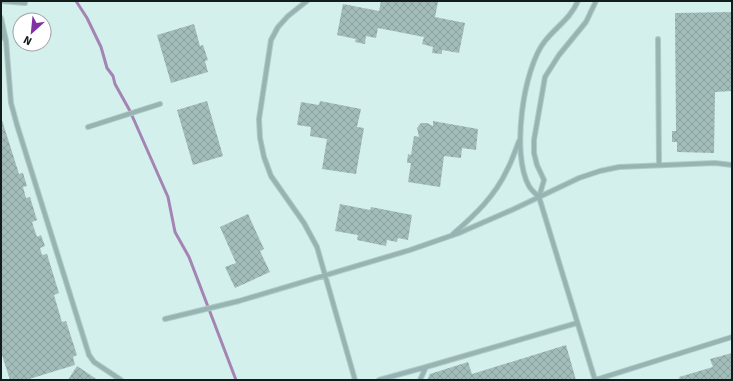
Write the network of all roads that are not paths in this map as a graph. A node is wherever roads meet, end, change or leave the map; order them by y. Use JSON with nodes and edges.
{"nodes":[{"id":1,"x":1,"y":1,"type":"edge"},
{"id":2,"x":307,"y":1,"type":"edge"},
{"id":3,"x":578,"y":1,"type":"edge"},
{"id":4,"x":596,"y":1,"type":"edge"},
{"id":5,"x":25,"y":3,"type":"dead end"},
{"id":6,"x":1,"y":18,"type":"edge"},
{"id":7,"x":1,"y":33,"type":"edge"},
{"id":8,"x":658,"y":39,"type":"dead end"},
{"id":9,"x":6,"y":42,"type":"junction"},
{"id":10,"x":160,"y":104,"type":"dead end"},
{"id":11,"x":88,"y":127,"type":"dead end"},
{"id":12,"x":520,"y":139,"type":"junction"},
{"id":13,"x":732,"y":165,"type":"edge"},
{"id":14,"x":659,"y":166,"type":"junction"},
{"id":15,"x":539,"y":197,"type":"junction"},
{"id":16,"x":451,"y":236,"type":"junction"},
{"id":17,"x":325,"y":275,"type":"junction"},
{"id":18,"x":165,"y":319,"type":"dead end"},
{"id":19,"x":577,"y":323,"type":"junction"},
{"id":20,"x":732,"y":337,"type":"edge"},
{"id":21,"x":426,"y":367,"type":"junction"},
{"id":22,"x":121,"y":380,"type":"edge"},
{"id":23,"x":355,"y":380,"type":"edge"},
{"id":24,"x":379,"y":380,"type":"edge"},
{"id":25,"x":420,"y":380,"type":"edge"},
{"id":26,"x":595,"y":380,"type":"edge"}],
"edges":[{"from":1,"to":5,"type":"lane"},
{"from":2,"to":17,"type":"lane"},
{"from":3,"to":12,"type":"lane"},
{"from":4,"to":15,"type":"lane"},
{"from":6,"to":9,"type":"lane"},
{"from":7,"to":9,"type":"lane"},
{"from":8,"to":14,"type":"lane"},
{"from":9,"to":22,"type":"lane"},
{"from":10,"to":11,"type":"lane"},
{"from":12,"to":15,"type":"lane"},
{"from":12,"to":16,"type":"lane"},
{"from":13,"to":14,"type":"lane"},
{"from":14,"to":15,"type":"lane"},
{"from":15,"to":16,"type":"lane"},
{"from":15,"to":19,"type":"lane"},
{"from":16,"to":17,"type":"lane"},
{"from":17,"to":18,"type":"lane"},
{"from":17,"to":23,"type":"lane"},
{"from":19,"to":21,"type":"lane"},
{"from":19,"to":26,"type":"lane"},
{"from":20,"to":26,"type":"lane"},
{"from":21,"to":24,"type":"lane"},
{"from":21,"to":25,"type":"lane"}]}
